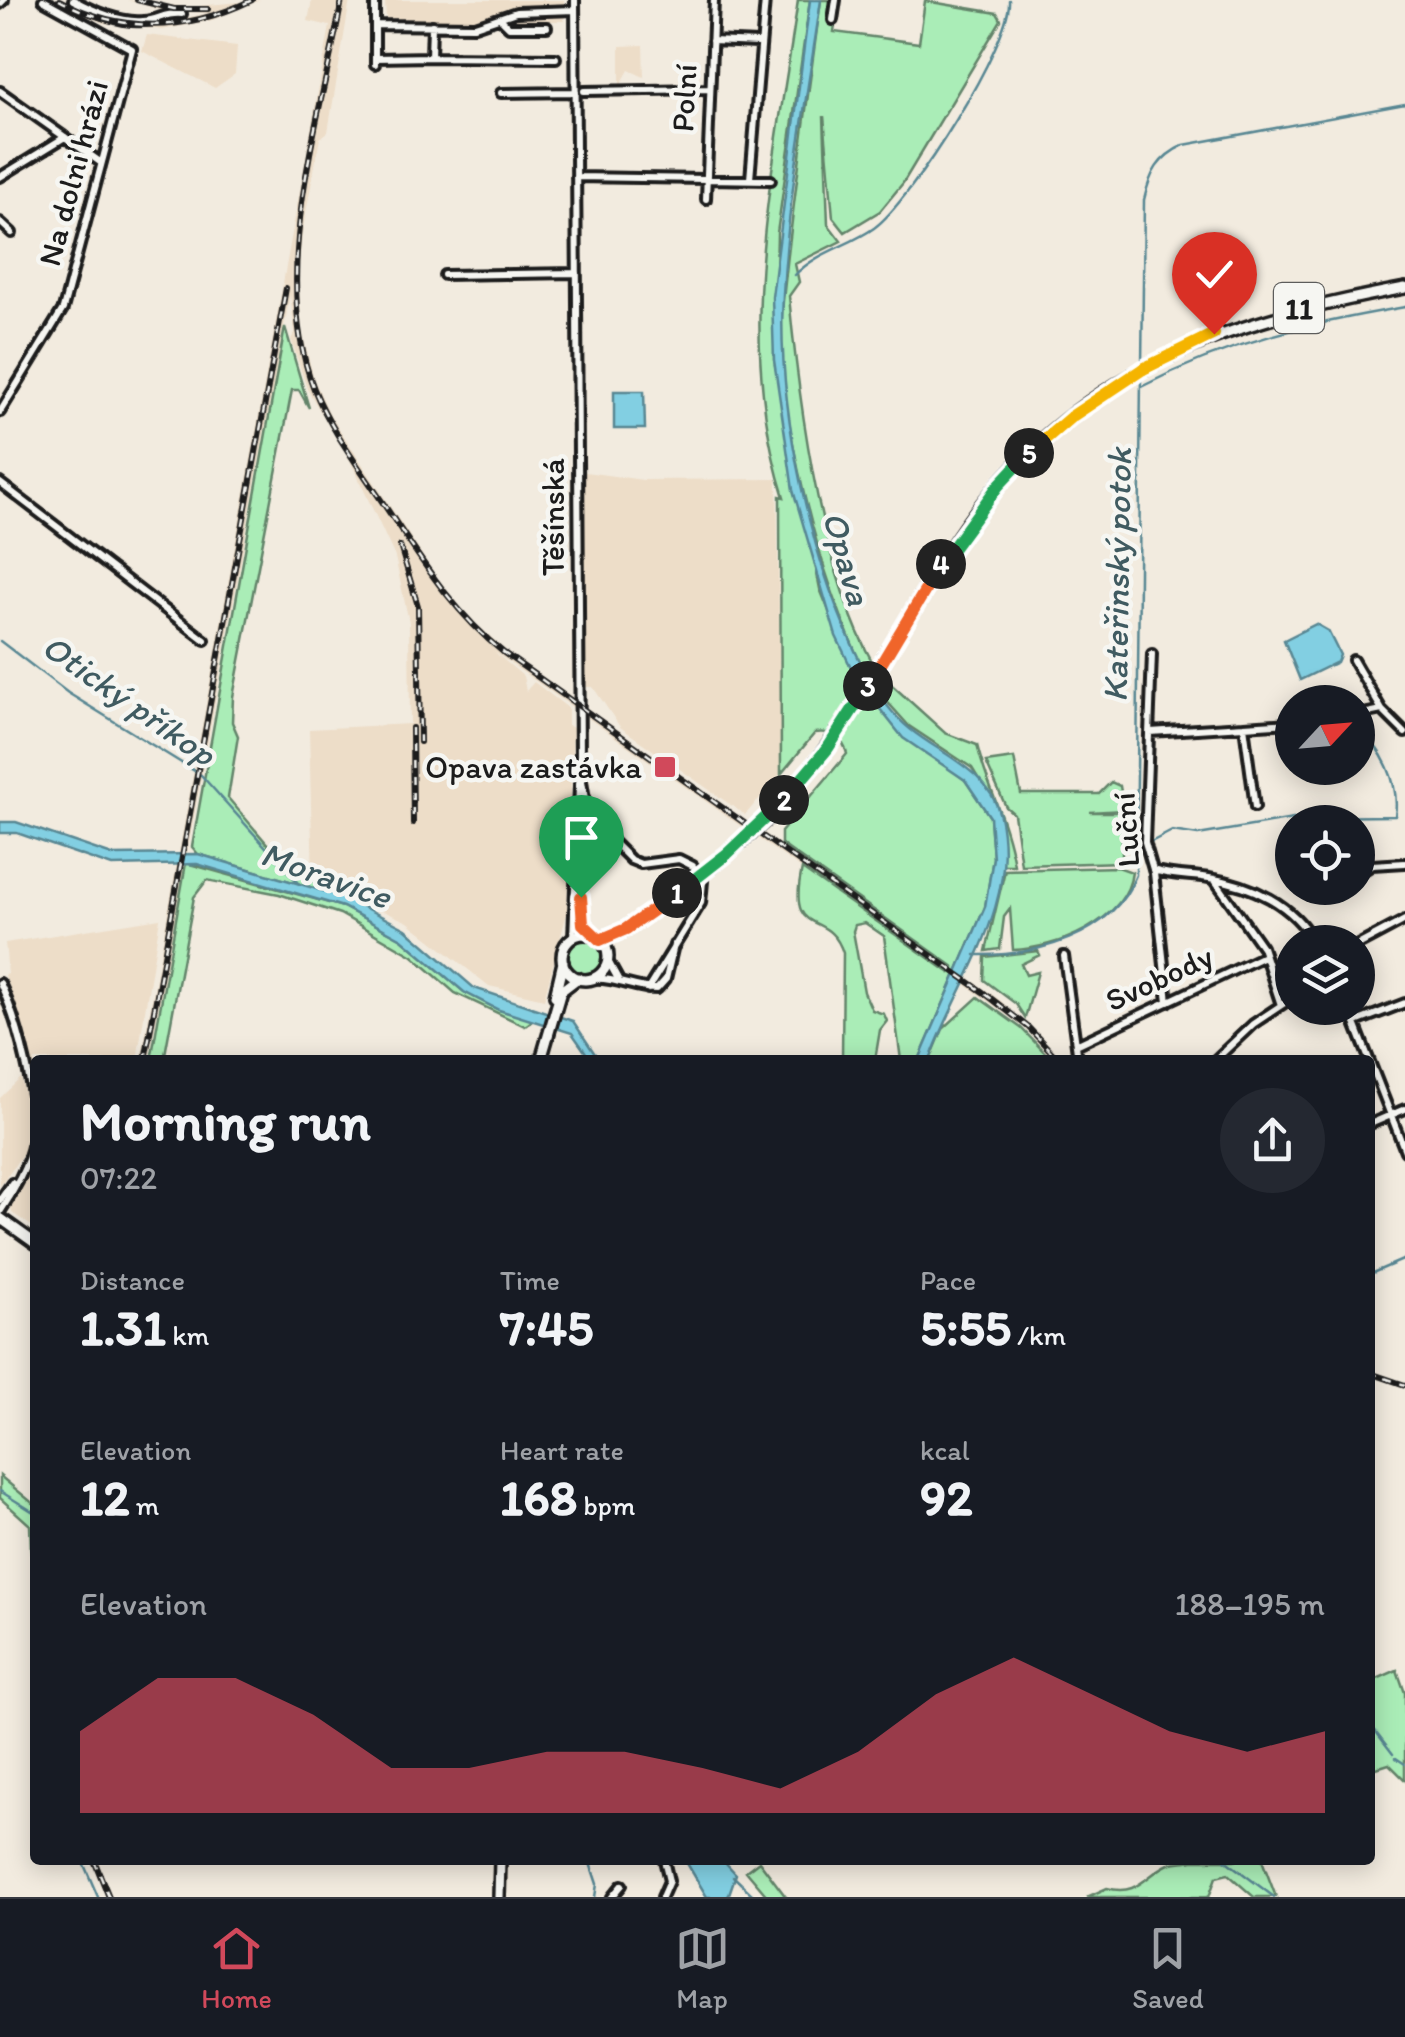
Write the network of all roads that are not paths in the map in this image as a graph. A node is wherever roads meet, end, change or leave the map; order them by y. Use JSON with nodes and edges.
{"nodes":[{"id":1,"x":43,"y":0,"type":"edge"},
{"id":2,"x":73,"y":0,"type":"edge"},
{"id":3,"x":375,"y":0,"type":"edge"},
{"id":4,"x":575,"y":0,"type":"edge"},
{"id":5,"x":714,"y":0,"type":"edge"},
{"id":6,"x":764,"y":0,"type":"edge"},
{"id":7,"x":836,"y":0,"type":"edge"},
{"id":8,"x":575,"y":10,"type":"junction"},
{"id":9,"x":182,"y":14,"type":"dead end"},
{"id":10,"x":500,"y":18,"type":"junction"},
{"id":11,"x":834,"y":20,"type":"dead end"},
{"id":12,"x":432,"y":25,"type":"junction"},
{"id":13,"x":375,"y":26,"type":"junction"},
{"id":14,"x":547,"y":27,"type":"dead end"},
{"id":15,"x":712,"y":41,"type":"junction"},
{"id":16,"x":758,"y":43,"type":"junction"},
{"id":17,"x":430,"y":57,"type":"junction"},
{"id":18,"x":556,"y":58,"type":"dead end"},
{"id":19,"x":709,"y":89,"type":"junction"},
{"id":20,"x":0,"y":91,"type":"edge"},
{"id":21,"x":580,"y":91,"type":"junction"},
{"id":22,"x":501,"y":92,"type":"dead end"},
{"id":23,"x":64,"y":137,"type":"junction"},
{"id":24,"x":100,"y":162,"type":"junction"},
{"id":25,"x":706,"y":176,"type":"junction"},
{"id":26,"x":0,"y":177,"type":"edge"},
{"id":27,"x":576,"y":177,"type":"junction"},
{"id":28,"x":750,"y":178,"type":"junction"},
{"id":29,"x":771,"y":180,"type":"dead end"},
{"id":30,"x":706,"y":199,"type":"dead end"},
{"id":31,"x":0,"y":222,"type":"edge"},
{"id":32,"x":12,"y":233,"type":"dead end"},
{"id":33,"x":577,"y":274,"type":"junction"},
{"id":34,"x":444,"y":275,"type":"dead end"},
{"id":35,"x":1405,"y":288,"type":"edge"},
{"id":36,"x":0,"y":412,"type":"edge"},
{"id":37,"x":0,"y":483,"type":"edge"},
{"id":38,"x":205,"y":640,"type":"dead end"},
{"id":39,"x":1152,"y":654,"type":"dead end"},
{"id":40,"x":1353,"y":660,"type":"dead end"},
{"id":41,"x":1382,"y":710,"type":"junction"},
{"id":42,"x":1375,"y":711,"type":"edge"},
{"id":43,"x":1275,"y":724,"type":"edge"},
{"id":44,"x":1244,"y":726,"type":"junction"},
{"id":45,"x":1150,"y":732,"type":"junction"},
{"id":46,"x":1405,"y":733,"type":"edge"},
{"id":47,"x":580,"y":760,"type":"junction"},
{"id":48,"x":581,"y":775,"type":"junction"},
{"id":49,"x":1255,"y":807,"type":"dead end"},
{"id":50,"x":580,"y":827,"type":"junction"},
{"id":51,"x":601,"y":829,"type":"junction"},
{"id":52,"x":1405,"y":863,"type":"edge"},
{"id":53,"x":1375,"y":865,"type":"edge"},
{"id":54,"x":1153,"y":870,"type":"junction"},
{"id":55,"x":1213,"y":878,"type":"junction"},
{"id":56,"x":581,"y":897,"type":"junction"},
{"id":57,"x":1405,"y":920,"type":"edge"},
{"id":58,"x":1304,"y":925,"type":"edge"},
{"id":59,"x":626,"y":929,"type":"junction"},
{"id":60,"x":1375,"y":936,"type":"edge"},
{"id":61,"x":572,"y":938,"type":"junction"},
{"id":62,"x":596,"y":938,"type":"junction"},
{"id":63,"x":1064,"y":956,"type":"dead end"},
{"id":64,"x":1264,"y":956,"type":"junction"},
{"id":65,"x":608,"y":958,"type":"junction"},
{"id":66,"x":563,"y":961,"type":"junction"},
{"id":67,"x":578,"y":978,"type":"junction"},
{"id":68,"x":592,"y":978,"type":"junction"},
{"id":69,"x":0,"y":983,"type":"edge"},
{"id":70,"x":623,"y":983,"type":"junction"},
{"id":71,"x":1275,"y":987,"type":"edge"},
{"id":72,"x":1168,"y":1002,"type":"junction"},
{"id":73,"x":1405,"y":1003,"type":"edge"},
{"id":74,"x":554,"y":1008,"type":"junction"},
{"id":75,"x":1275,"y":1009,"type":"edge"},
{"id":76,"x":1375,"y":1015,"type":"edge"},
{"id":77,"x":1357,"y":1025,"type":"edge"},
{"id":78,"x":1076,"y":1046,"type":"junction"},
{"id":79,"x":541,"y":1055,"type":"edge"},
{"id":80,"x":1077,"y":1055,"type":"edge"},
{"id":81,"x":1222,"y":1055,"type":"edge"},
{"id":82,"x":1369,"y":1055,"type":"edge"},
{"id":83,"x":1375,"y":1071,"type":"edge"},
{"id":84,"x":30,"y":1102,"type":"edge"},
{"id":85,"x":1405,"y":1109,"type":"edge"},
{"id":86,"x":1392,"y":1115,"type":"junction"},
{"id":87,"x":1375,"y":1122,"type":"edge"},
{"id":88,"x":1405,"y":1151,"type":"edge"},
{"id":89,"x":30,"y":1154,"type":"edge"},
{"id":90,"x":2,"y":1212,"type":"edge"},
{"id":91,"x":30,"y":1237,"type":"edge"},
{"id":92,"x":501,"y":1865,"type":"edge"},
{"id":93,"x":665,"y":1865,"type":"edge"},
{"id":94,"x":622,"y":1885,"type":"dead end"},
{"id":95,"x":499,"y":1897,"type":"edge"},
{"id":96,"x":612,"y":1897,"type":"edge"},
{"id":97,"x":662,"y":1897,"type":"edge"}],
"edges":[{"from":1,"to":24,"type":"street","name":"Na dolni hrázi"},
{"from":2,"to":9,"type":"street"},
{"from":3,"to":13,"type":"street"},
{"from":4,"to":8,"type":"street","name":"Těšínská"},
{"from":5,"to":15,"type":"street","name":"Polní"},
{"from":6,"to":16,"type":"street"},
{"from":7,"to":11,"type":"street"},
{"from":8,"to":10,"type":"street"},
{"from":8,"to":21,"type":"street","name":"Těšínská"},
{"from":10,"to":12,"type":"street"},
{"from":10,"to":14,"type":"street"},
{"from":12,"to":13,"type":"street"},
{"from":12,"to":17,"type":"street"},
{"from":13,"to":17,"type":"street"},
{"from":15,"to":16,"type":"street"},
{"from":15,"to":19,"type":"street","name":"Polní"},
{"from":16,"to":28,"type":"street"},
{"from":17,"to":18,"type":"street"},
{"from":19,"to":21,"type":"street"},
{"from":19,"to":25,"type":"street","name":"Polní"},
{"from":20,"to":23,"type":"street"},
{"from":21,"to":22,"type":"street"},
{"from":21,"to":27,"type":"street","name":"Těšínská"},
{"from":23,"to":24,"type":"street"},
{"from":23,"to":26,"type":"street"},
{"from":24,"to":36,"type":"street","name":"Na dolni hrázi"},
{"from":25,"to":27,"type":"street"},
{"from":25,"to":28,"type":"street"},
{"from":25,"to":30,"type":"street","name":"Polní"},
{"from":27,"to":33,"type":"street","name":"Těšínská"},
{"from":28,"to":29,"type":"street"},
{"from":31,"to":32,"type":"street"},
{"from":33,"to":34,"type":"street"},
{"from":33,"to":47,"type":"street","name":"Těšínská"},
{"from":35,"to":59,"type":"main road","number":"11","bridge":true},
{"from":37,"to":38,"type":"street"},
{"from":39,"to":45,"type":"street","name":"Luční"},
{"from":40,"to":41,"type":"street"},
{"from":41,"to":42,"type":"street"},
{"from":41,"to":46,"type":"street"},
{"from":43,"to":44,"type":"street"},
{"from":44,"to":45,"type":"street"},
{"from":44,"to":49,"type":"street"},
{"from":45,"to":54,"type":"street","name":"Luční"},
{"from":47,"to":48,"type":"street","name":"Těšínská"},
{"from":47,"to":50,"type":"street","name":"Těšínská"},
{"from":48,"to":50,"type":"street","name":"Těšínská"},
{"from":48,"to":51,"type":"street"},
{"from":50,"to":51,"type":"street"},
{"from":50,"to":56,"type":"street","name":"Těšínská"},
{"from":50,"to":61,"type":"street","name":"Těšínská"},
{"from":51,"to":56,"type":"street"},
{"from":51,"to":70,"type":"street"},
{"from":52,"to":53,"type":"street"},
{"from":54,"to":55,"type":"street"},
{"from":54,"to":72,"type":"street","name":"Luční"},
{"from":55,"to":58,"type":"street"},
{"from":55,"to":64,"type":"street"},
{"from":56,"to":62,"type":"street","name":"Těšínská"},
{"from":57,"to":60,"type":"street"},
{"from":59,"to":62,"type":"main road","number":"11"},
{"from":59,"to":65,"type":"main road","number":"11"},
{"from":61,"to":62,"type":"main road"},
{"from":61,"to":66,"type":"main road","name":"Těšínská"},
{"from":62,"to":65,"type":"main road","name":"Těšínská"},
{"from":63,"to":78,"type":"street"},
{"from":64,"to":71,"type":"street"},
{"from":64,"to":72,"type":"street","name":"Svobody"},
{"from":65,"to":68,"type":"main road"},
{"from":65,"to":70,"type":"street"},
{"from":66,"to":67,"type":"main road"},
{"from":66,"to":74,"type":"main road","name":"Těšínská"},
{"from":67,"to":68,"type":"main road"},
{"from":67,"to":74,"type":"main road"},
{"from":68,"to":70,"type":"street"},
{"from":69,"to":84,"type":"street"},
{"from":72,"to":78,"type":"street","name":"Svobody"},
{"from":73,"to":76,"type":"street"},
{"from":74,"to":79,"type":"main road","name":"Těšínská"},
{"from":75,"to":81,"type":"street"},
{"from":77,"to":82,"type":"street"},
{"from":78,"to":80,"type":"street"},
{"from":83,"to":86,"type":"street"},
{"from":85,"to":86,"type":"street"},
{"from":86,"to":87,"type":"street"},
{"from":86,"to":88,"type":"street"},
{"from":89,"to":90,"type":"street"},
{"from":90,"to":91,"type":"main road"},
{"from":92,"to":95,"type":"main road"},
{"from":93,"to":97,"type":"street"},
{"from":94,"to":96,"type":"street"}]}
